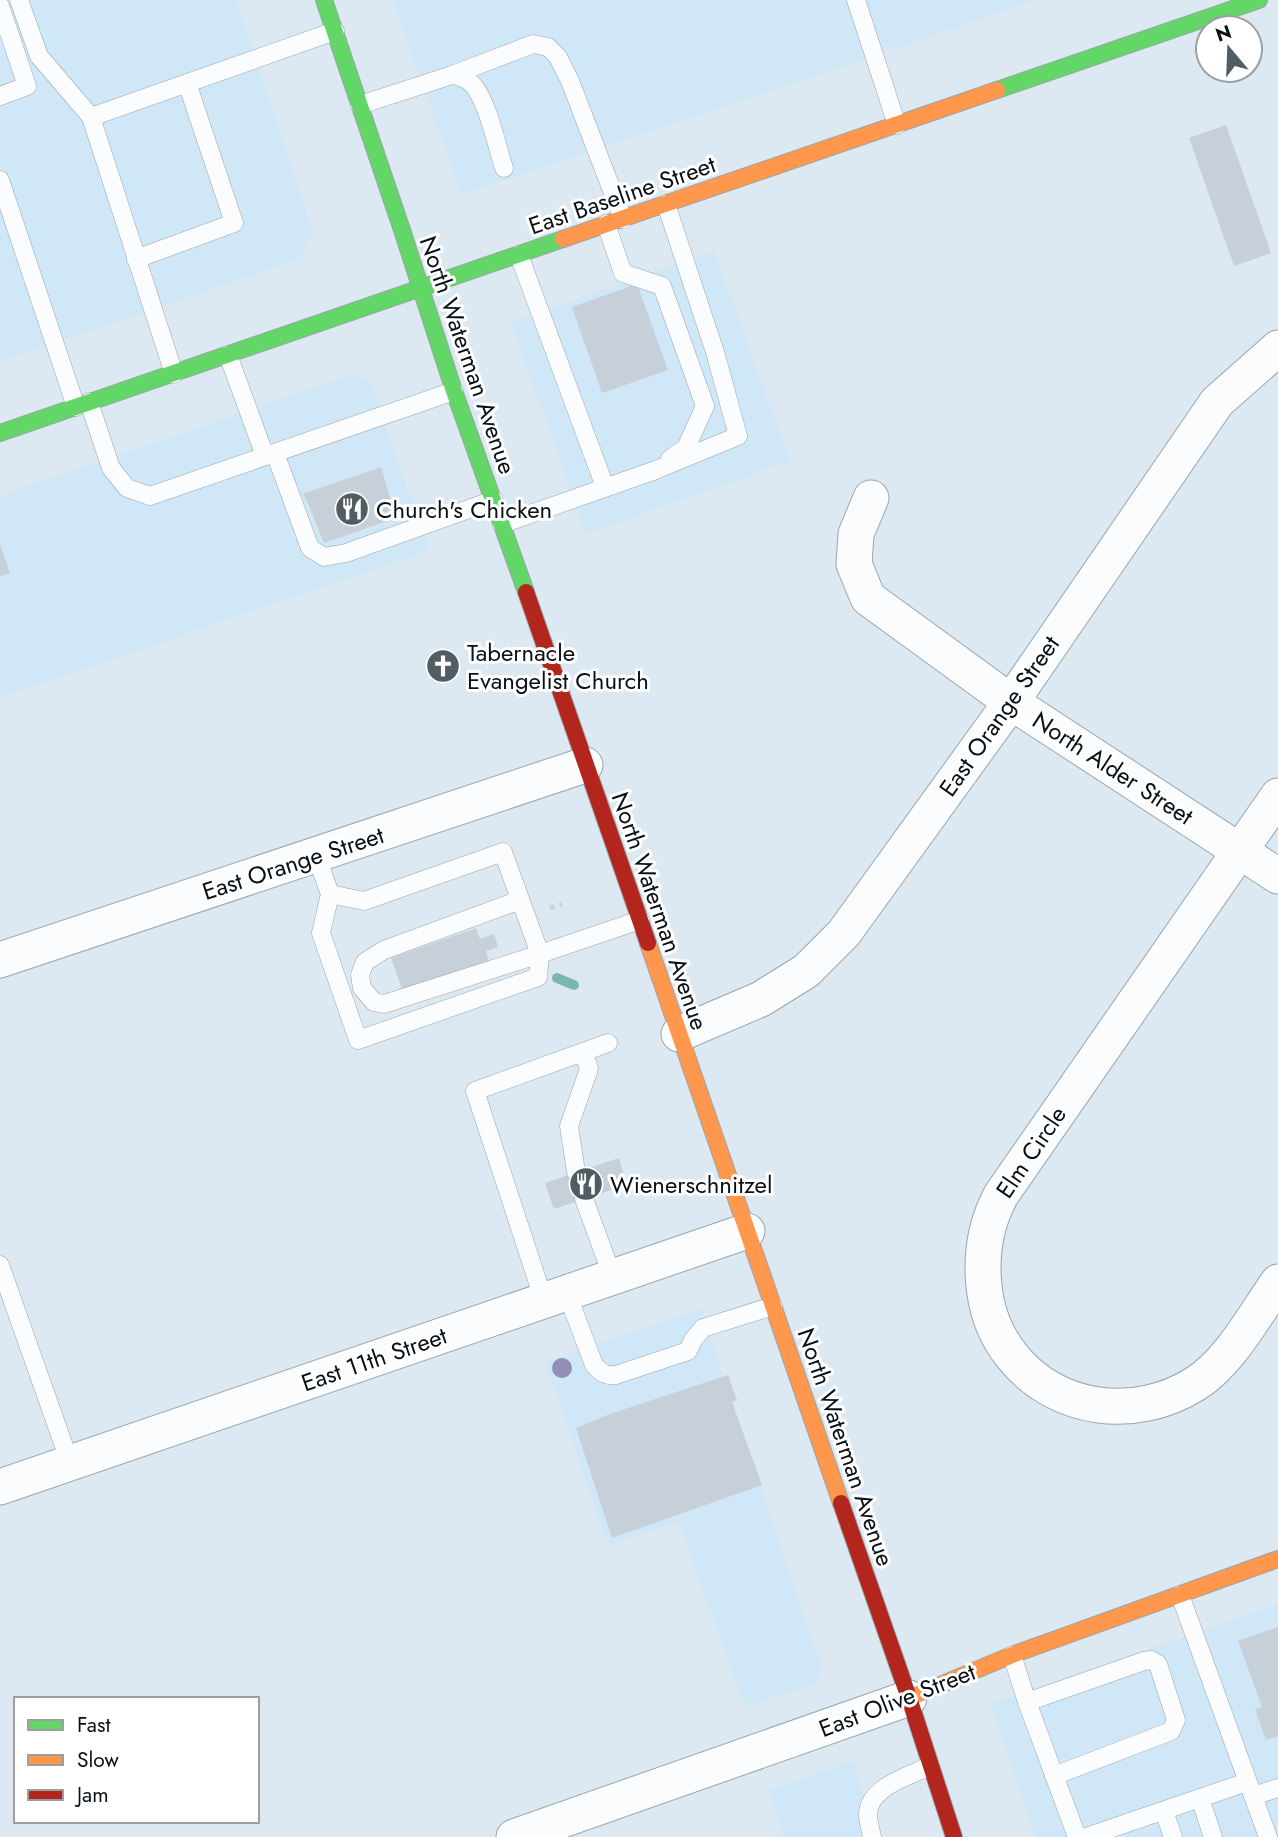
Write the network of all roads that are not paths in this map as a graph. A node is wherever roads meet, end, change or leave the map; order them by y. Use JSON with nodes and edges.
{"nodes":[{"id":1,"x":19,"y":0,"type":"edge"},
{"id":2,"x":324,"y":0,"type":"edge"},
{"id":3,"x":856,"y":0,"type":"edge"},
{"id":4,"x":1259,"y":0,"type":"edge"},
{"id":5,"x":0,"y":6,"type":"edge"},
{"id":6,"x":335,"y":31,"type":"junction"},
{"id":7,"x":452,"y":75,"type":"junction"},
{"id":8,"x":187,"y":83,"type":"junction"},
{"id":9,"x":0,"y":96,"type":"edge"},
{"id":10,"x":360,"y":104,"type":"junction"},
{"id":11,"x":91,"y":117,"type":"junction"},
{"id":12,"x":897,"y":125,"type":"junction"},
{"id":13,"x":504,"y":168,"type":"dead end"},
{"id":14,"x":0,"y":180,"type":"edge"},
{"id":15,"x":666,"y":204,"type":"junction"},
{"id":16,"x":614,"y":222,"type":"junction"},
{"id":17,"x":519,"y":255,"type":"junction"},
{"id":18,"x":136,"y":259,"type":"junction"},
{"id":19,"x":421,"y":289,"type":"junction"},
{"id":20,"x":1278,"y":348,"type":"edge"},
{"id":21,"x":228,"y":355,"type":"junction"},
{"id":22,"x":174,"y":374,"type":"junction"},
{"id":23,"x":454,"y":391,"type":"junction"},
{"id":24,"x":83,"y":404,"type":"junction"},
{"id":25,"x":0,"y":433,"type":"edge"},
{"id":26,"x":270,"y":454,"type":"junction"},
{"id":27,"x":653,"y":471,"type":"junction"},
{"id":28,"x":605,"y":487,"type":"junction"},
{"id":29,"x":871,"y":498,"type":"dead end"},
{"id":30,"x":494,"y":500,"type":"junction"},
{"id":31,"x":502,"y":524,"type":"junction"},
{"id":32,"x":1011,"y":702,"type":"junction"},
{"id":33,"x":586,"y":765,"type":"junction"},
{"id":34,"x":1278,"y":796,"type":"edge"},
{"id":35,"x":1240,"y":851,"type":"junction"},
{"id":36,"x":316,"y":855,"type":"junction"},
{"id":37,"x":1278,"y":876,"type":"edge"},
{"id":38,"x":330,"y":894,"type":"junction"},
{"id":39,"x":520,"y":900,"type":"junction"},
{"id":40,"x":640,"y":920,"type":"junction"},
{"id":41,"x":540,"y":954,"type":"junction"},
{"id":42,"x":0,"y":960,"type":"edge"},
{"id":43,"x":679,"y":1034,"type":"junction"},
{"id":44,"x":608,"y":1043,"type":"dead end"},
{"id":45,"x":584,"y":1053,"type":"junction"},
{"id":46,"x":576,"y":1172,"type":"dead end"},
{"id":47,"x":584,"y":1199,"type":"dead end"},
{"id":48,"x":747,"y":1231,"type":"junction"},
{"id":49,"x":0,"y":1265,"type":"edge"},
{"id":50,"x":613,"y":1278,"type":"junction"},
{"id":51,"x":1278,"y":1282,"type":"edge"},
{"id":52,"x":556,"y":1297,"type":"junction"},
{"id":53,"x":773,"y":1306,"type":"junction"},
{"id":54,"x":70,"y":1463,"type":"junction"},
{"id":55,"x":0,"y":1487,"type":"edge"},
{"id":56,"x":1278,"y":1559,"type":"edge"},
{"id":57,"x":1180,"y":1595,"type":"junction"},
{"id":58,"x":1012,"y":1655,"type":"junction"},
{"id":59,"x":909,"y":1699,"type":"junction"},
{"id":60,"x":1027,"y":1702,"type":"junction"},
{"id":61,"x":930,"y":1766,"type":"junction"},
{"id":62,"x":1054,"y":1776,"type":"junction"},
{"id":63,"x":1278,"y":1788,"type":"edge"},
{"id":64,"x":1250,"y":1789,"type":"junction"},
{"id":65,"x":1200,"y":1798,"type":"junction"},
{"id":66,"x":1164,"y":1811,"type":"junction"},
{"id":67,"x":1132,"y":1829,"type":"edge"},
{"id":68,"x":514,"y":1837,"type":"edge"},
{"id":69,"x":872,"y":1837,"type":"edge"},
{"id":70,"x":954,"y":1837,"type":"edge"},
{"id":71,"x":1077,"y":1837,"type":"edge"},
{"id":72,"x":1086,"y":1837,"type":"edge"},
{"id":73,"x":1173,"y":1837,"type":"edge"},
{"id":74,"x":1213,"y":1837,"type":"edge"},
{"id":75,"x":1268,"y":1837,"type":"edge"}],
"edges":[{"from":1,"to":11,"type":"lane"},
{"from":2,"to":6,"type":"main road","name":"North Waterman Avenue"},
{"from":3,"to":12,"type":"lane"},
{"from":4,"to":12,"type":"main road","name":"East Baseline Street"},
{"from":5,"to":9,"type":"lane"},
{"from":6,"to":8,"type":"lane"},
{"from":6,"to":10,"type":"main road","name":"North Waterman Avenue"},
{"from":7,"to":10,"type":"lane"},
{"from":7,"to":13,"type":"lane"},
{"from":7,"to":16,"type":"lane"},
{"from":8,"to":11,"type":"lane"},
{"from":8,"to":18,"type":"lane"},
{"from":10,"to":19,"type":"main road","name":"North Waterman Avenue"},
{"from":11,"to":18,"type":"lane"},
{"from":12,"to":15,"type":"main road","name":"East Baseline Street"},
{"from":14,"to":24,"type":"lane"},
{"from":15,"to":16,"type":"main road","name":"East Baseline Street"},
{"from":15,"to":27,"type":"lane"},
{"from":16,"to":17,"type":"main road","name":"East Baseline Street"},
{"from":16,"to":27,"type":"lane"},
{"from":17,"to":19,"type":"main road","name":"East Baseline Street"},
{"from":17,"to":28,"type":"lane"},
{"from":18,"to":22,"type":"lane"},
{"from":19,"to":21,"type":"main road","name":"East Baseline Street"},
{"from":19,"to":23,"type":"main road","name":"North Waterman Avenue"},
{"from":20,"to":32,"type":"street","name":"East Orange Street"},
{"from":21,"to":22,"type":"main road","name":"East Baseline Street"},
{"from":21,"to":26,"type":"lane"},
{"from":22,"to":24,"type":"main road","name":"East Baseline Street"},
{"from":23,"to":26,"type":"lane"},
{"from":23,"to":30,"type":"main road","name":"North Waterman Avenue"},
{"from":24,"to":25,"type":"main road","name":"East Baseline Street"},
{"from":24,"to":26,"type":"lane"},
{"from":26,"to":30,"type":"lane"},
{"from":27,"to":28,"type":"lane"},
{"from":28,"to":31,"type":"lane"},
{"from":29,"to":32,"type":"street","name":"North Alder Street"},
{"from":30,"to":31,"type":"main road","name":"North Waterman Avenue"},
{"from":31,"to":33,"type":"main road","name":"North Waterman Avenue"},
{"from":32,"to":35,"type":"street","name":"North Alder Street"},
{"from":32,"to":43,"type":"street","name":"East Orange Street"},
{"from":33,"to":36,"type":"street","name":"East Orange Street"},
{"from":33,"to":40,"type":"main road","name":"North Waterman Avenue"},
{"from":34,"to":35,"type":"street","name":"Elm Circle"},
{"from":35,"to":37,"type":"street","name":"North Alder Street"},
{"from":35,"to":51,"type":"street","name":"Elm Circle"},
{"from":36,"to":38,"type":"lane"},
{"from":36,"to":42,"type":"street","name":"East Orange Street"},
{"from":38,"to":39,"type":"lane"},
{"from":38,"to":41,"type":"lane"},
{"from":39,"to":41,"type":"lane"},
{"from":39,"to":41,"type":"lane"},
{"from":40,"to":41,"type":"lane"},
{"from":40,"to":43,"type":"main road","name":"North Waterman Avenue"},
{"from":43,"to":48,"type":"main road","name":"North Waterman Avenue"},
{"from":44,"to":45,"type":"lane"},
{"from":45,"to":46,"type":"lane"},
{"from":45,"to":52,"type":"lane"},
{"from":47,"to":50,"type":"lane"},
{"from":48,"to":50,"type":"street","name":"East 11th Street"},
{"from":48,"to":53,"type":"main road","name":"North Waterman Avenue"},
{"from":49,"to":54,"type":"lane"},
{"from":50,"to":52,"type":"street","name":"East 11th Street"},
{"from":52,"to":53,"type":"lane"},
{"from":52,"to":54,"type":"street","name":"East 11th Street"},
{"from":53,"to":59,"type":"main road","name":"North Waterman Avenue"},
{"from":54,"to":55,"type":"street","name":"East 11th Street"},
{"from":56,"to":57,"type":"main road","name":"East Olive Street"},
{"from":57,"to":58,"type":"main road","name":"East Olive Street"},
{"from":57,"to":64,"type":"lane"},
{"from":58,"to":59,"type":"main road","name":"East Olive Street"},
{"from":58,"to":60,"type":"lane"},
{"from":59,"to":61,"type":"main road","name":"North Waterman Avenue"},
{"from":59,"to":68,"type":"street","name":"East Olive Street"},
{"from":60,"to":62,"type":"lane"},
{"from":60,"to":62,"type":"lane"},
{"from":61,"to":69,"type":"lane"},
{"from":61,"to":70,"type":"main road","name":"North Waterman Avenue"},
{"from":62,"to":71,"type":"lane"},
{"from":63,"to":64,"type":"lane"},
{"from":64,"to":65,"type":"lane"},
{"from":64,"to":75,"type":"lane"},
{"from":65,"to":66,"type":"lane"},
{"from":65,"to":74,"type":"lane"},
{"from":66,"to":67,"type":"lane"},
{"from":66,"to":73,"type":"lane"},
{"from":67,"to":72,"type":"lane"}]}
